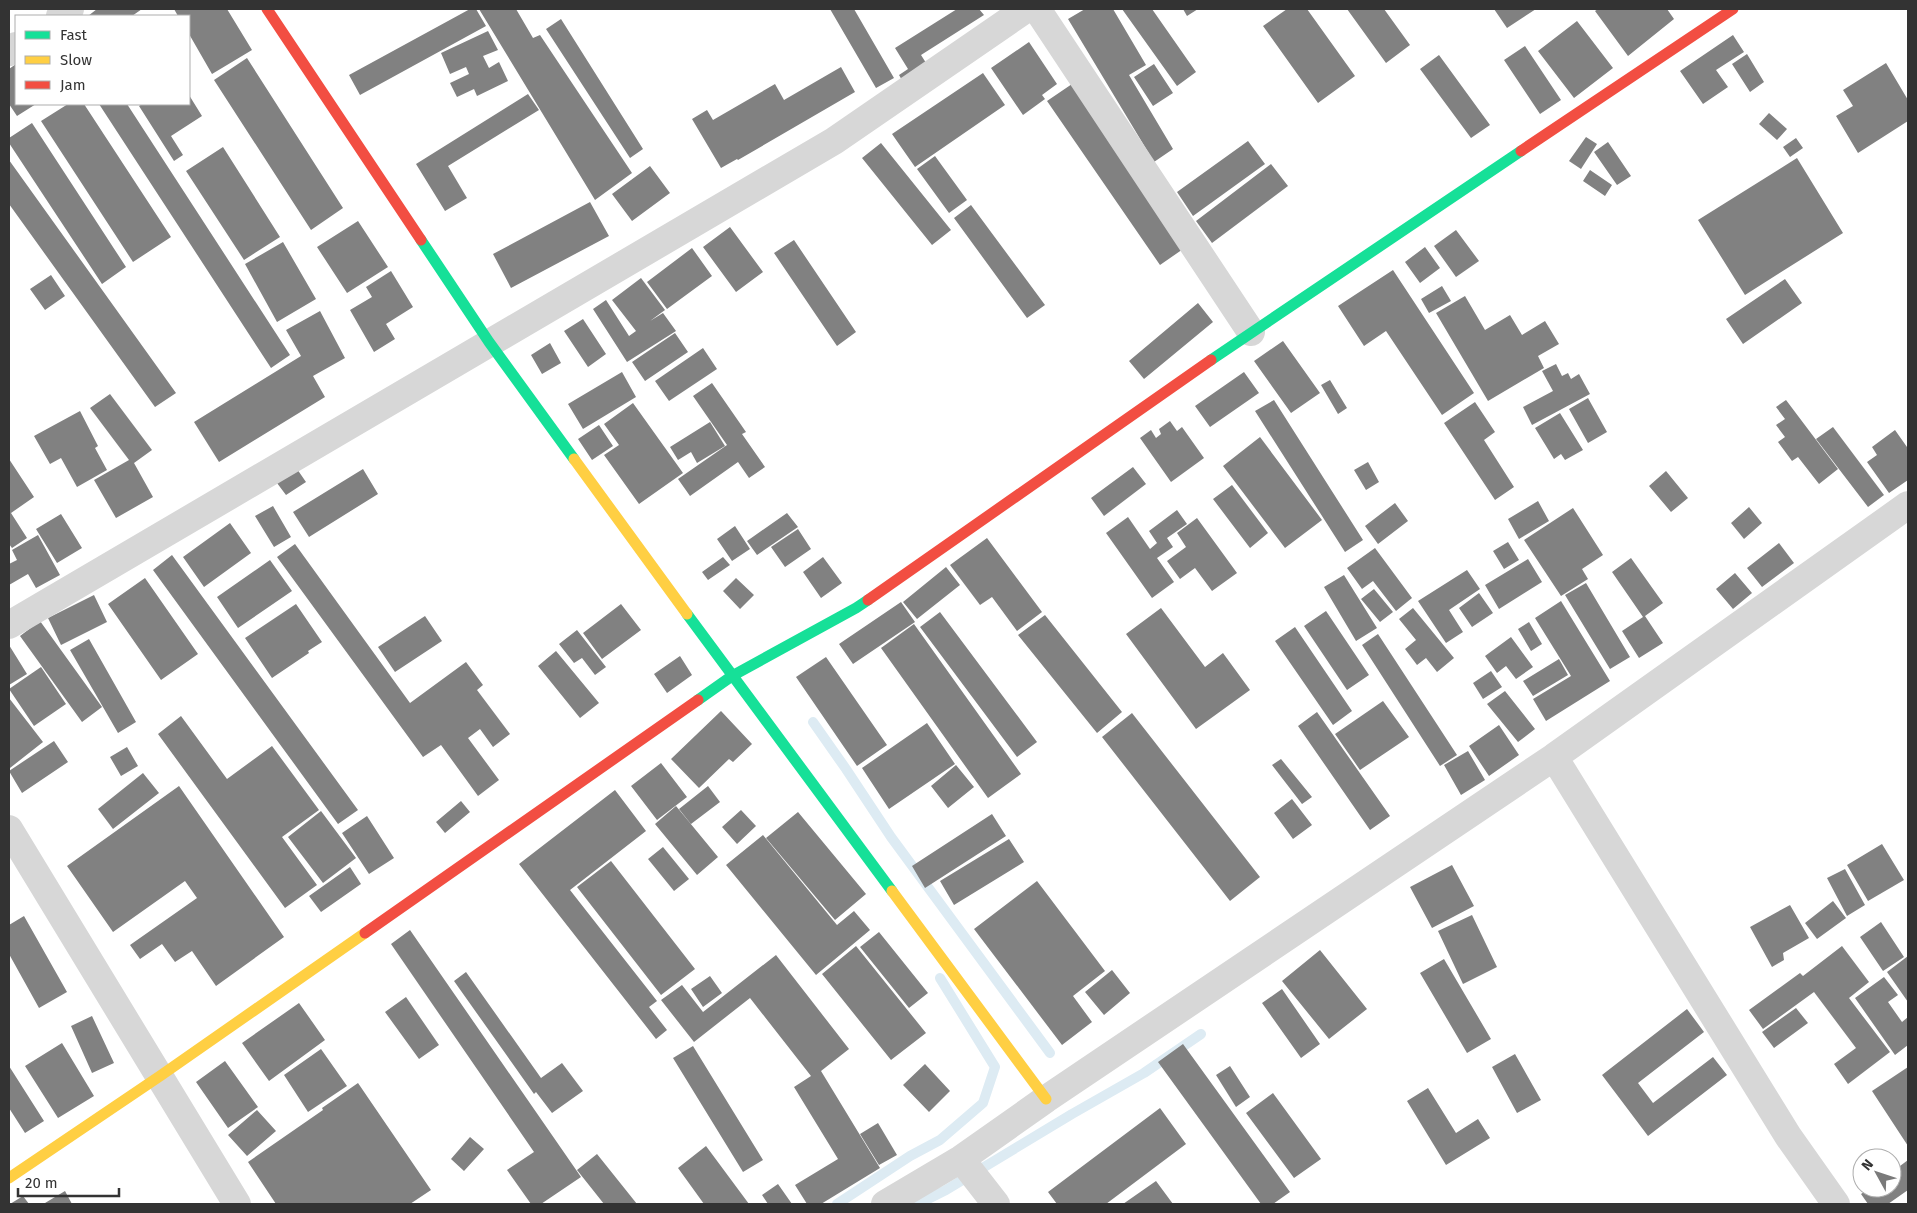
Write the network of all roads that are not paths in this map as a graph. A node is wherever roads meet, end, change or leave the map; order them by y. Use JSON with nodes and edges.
{"nodes":[{"id":1,"x":267,"y":9,"type":"edge"},
{"id":2,"x":1026,"y":9,"type":"edge"},
{"id":3,"x":1037,"y":9,"type":"edge"},
{"id":4,"x":1734,"y":9,"type":"edge"},
{"id":5,"x":1251,"y":332,"type":"junction"},
{"id":6,"x":489,"y":342,"type":"junction"},
{"id":7,"x":1908,"y":505,"type":"edge"},
{"id":8,"x":9,"y":625,"type":"edge"},
{"id":9,"x":732,"y":676,"type":"junction"},
{"id":10,"x":1554,"y":757,"type":"junction"},
{"id":11,"x":9,"y":829,"type":"edge"},
{"id":12,"x":160,"y":1076,"type":"junction"},
{"id":13,"x":1046,"y":1099,"type":"junction"},
{"id":14,"x":961,"y":1159,"type":"junction"},
{"id":15,"x":9,"y":1178,"type":"edge"},
{"id":16,"x":237,"y":1204,"type":"edge"},
{"id":17,"x":885,"y":1204,"type":"edge"},
{"id":18,"x":996,"y":1204,"type":"edge"},
{"id":19,"x":1836,"y":1204,"type":"edge"}],
"edges":[{"from":1,"to":6,"type":"street"},
{"from":2,"to":6,"type":"street"},
{"from":3,"to":5,"type":"street"},
{"from":4,"to":5,"type":"street"},
{"from":5,"to":9,"type":"street"},
{"from":6,"to":8,"type":"street"},
{"from":6,"to":9,"type":"street"},
{"from":7,"to":10,"type":"street"},
{"from":9,"to":12,"type":"street"},
{"from":9,"to":13,"type":"street"},
{"from":10,"to":13,"type":"street"},
{"from":10,"to":19,"type":"street"},
{"from":11,"to":12,"type":"street"},
{"from":12,"to":15,"type":"street"},
{"from":12,"to":16,"type":"street"},
{"from":13,"to":14,"type":"street"},
{"from":14,"to":17,"type":"street"},
{"from":14,"to":18,"type":"street"}]}
